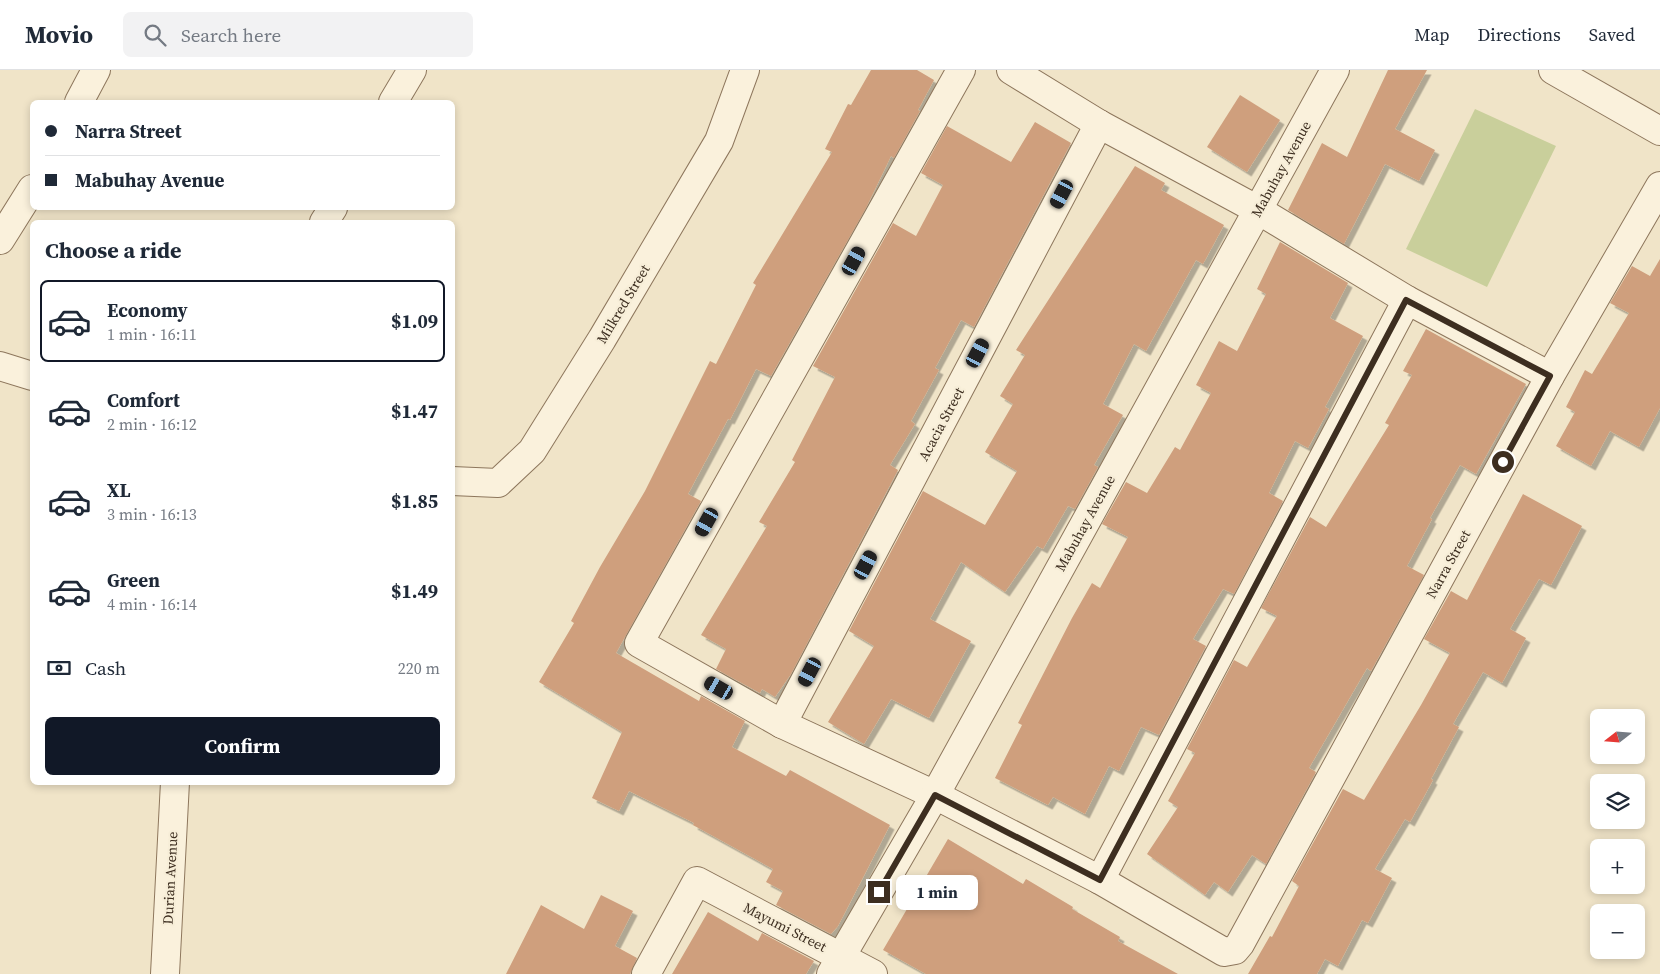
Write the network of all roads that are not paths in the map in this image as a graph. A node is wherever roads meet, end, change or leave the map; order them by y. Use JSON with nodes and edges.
{"nodes":[{"id":1,"x":96,"y":70,"type":"edge"},
{"id":2,"x":412,"y":70,"type":"edge"},
{"id":3,"x":745,"y":70,"type":"edge"},
{"id":4,"x":961,"y":70,"type":"edge"},
{"id":5,"x":1011,"y":70,"type":"edge"},
{"id":6,"x":1335,"y":70,"type":"edge"},
{"id":7,"x":1553,"y":70,"type":"edge"},
{"id":8,"x":80,"y":100,"type":"edge"},
{"id":9,"x":394,"y":100,"type":"edge"},
{"id":10,"x":1099,"y":124,"type":"junction"},
{"id":11,"x":1660,"y":131,"type":"edge"},
{"id":12,"x":1660,"y":186,"type":"edge"},
{"id":13,"x":30,"y":192,"type":"edge"},
{"id":14,"x":1258,"y":210,"type":"junction"},
{"id":15,"x":0,"y":240,"type":"edge"},
{"id":16,"x":1406,"y":300,"type":"junction"},
{"id":17,"x":0,"y":366,"type":"edge"},
{"id":18,"x":30,"y":375,"type":"edge"},
{"id":19,"x":1550,"y":376,"type":"junction"},
{"id":20,"x":455,"y":481,"type":"edge"},
{"id":21,"x":782,"y":724,"type":"junction"},
{"id":22,"x":175,"y":785,"type":"edge"},
{"id":23,"x":935,"y":795,"type":"junction"},
{"id":24,"x":1100,"y":880,"type":"junction"},
{"id":25,"x":836,"y":965,"type":"edge"},
{"id":26,"x":166,"y":974,"type":"edge"},
{"id":27,"x":646,"y":974,"type":"edge"},
{"id":28,"x":873,"y":974,"type":"edge"}],
"edges":[{"from":1,"to":8,"type":"street"},
{"from":2,"to":9,"type":"street"},
{"from":3,"to":20,"type":"street","name":"Milkred Street"},
{"from":4,"to":21,"type":"street"},
{"from":5,"to":10,"type":"street"},
{"from":6,"to":14,"type":"street","name":"Mabuhay Avenue"},
{"from":7,"to":11,"type":"street"},
{"from":10,"to":14,"type":"street"},
{"from":10,"to":21,"type":"street","name":"Acacia Street"},
{"from":12,"to":19,"type":"street","name":"Narra Street"},
{"from":13,"to":15,"type":"street"},
{"from":14,"to":16,"type":"street"},
{"from":14,"to":23,"type":"street","name":"Mabuhay Avenue"},
{"from":16,"to":19,"type":"street"},
{"from":16,"to":24,"type":"street"},
{"from":17,"to":18,"type":"street"},
{"from":19,"to":24,"type":"street","name":"Narra Street"},
{"from":21,"to":23,"type":"street"},
{"from":22,"to":26,"type":"street","name":"Durian Avenue"},
{"from":23,"to":24,"type":"street"},
{"from":23,"to":25,"type":"street","name":"Mabuhay Avenue"},
{"from":25,"to":27,"type":"street","name":"Mayumi Street"},
{"from":25,"to":28,"type":"street","name":"Mayumi Street"}]}
